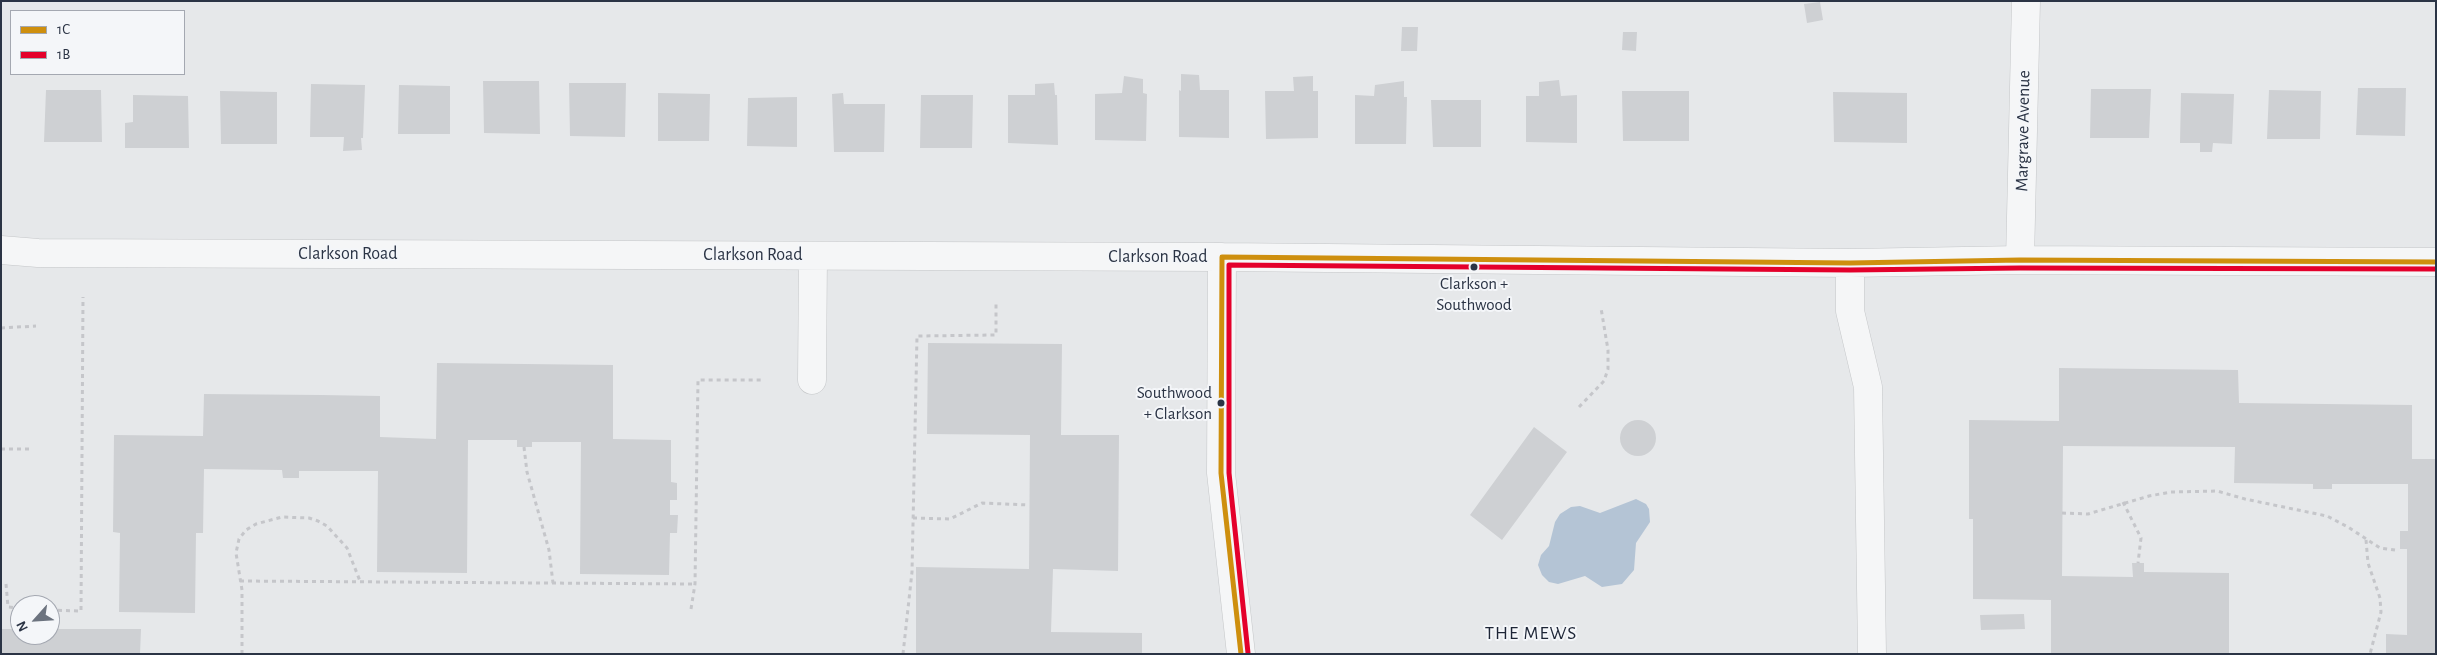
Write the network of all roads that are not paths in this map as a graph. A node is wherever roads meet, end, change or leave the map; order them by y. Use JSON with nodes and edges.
{"nodes":[{"id":1,"x":2026,"y":1,"type":"edge"},
{"id":2,"x":1,"y":250,"type":"edge"},
{"id":3,"x":813,"y":256,"type":"junction"},
{"id":4,"x":1222,"y":257,"type":"junction"},
{"id":5,"x":2020,"y":260,"type":"junction"},
{"id":6,"x":2436,"y":262,"type":"edge"},
{"id":7,"x":1850,"y":263,"type":"junction"},
{"id":8,"x":812,"y":380,"type":"dead end"},
{"id":9,"x":1241,"y":654,"type":"edge"},
{"id":10,"x":1872,"y":654,"type":"edge"}],
"edges":[{"from":1,"to":5,"type":"street","name":"Margrave Avenue"},
{"from":2,"to":3,"type":"street","name":"Clarkson Road"},
{"from":3,"to":4,"type":"street","name":"Clarkson Road"},
{"from":3,"to":8,"type":"street"},
{"from":4,"to":7,"type":"street","name":"Clarkson Road"},
{"from":4,"to":9,"type":"street"},
{"from":5,"to":6,"type":"street","name":"Clarkson Road"},
{"from":5,"to":7,"type":"street","name":"Clarkson Road"},
{"from":7,"to":10,"type":"street"}]}
